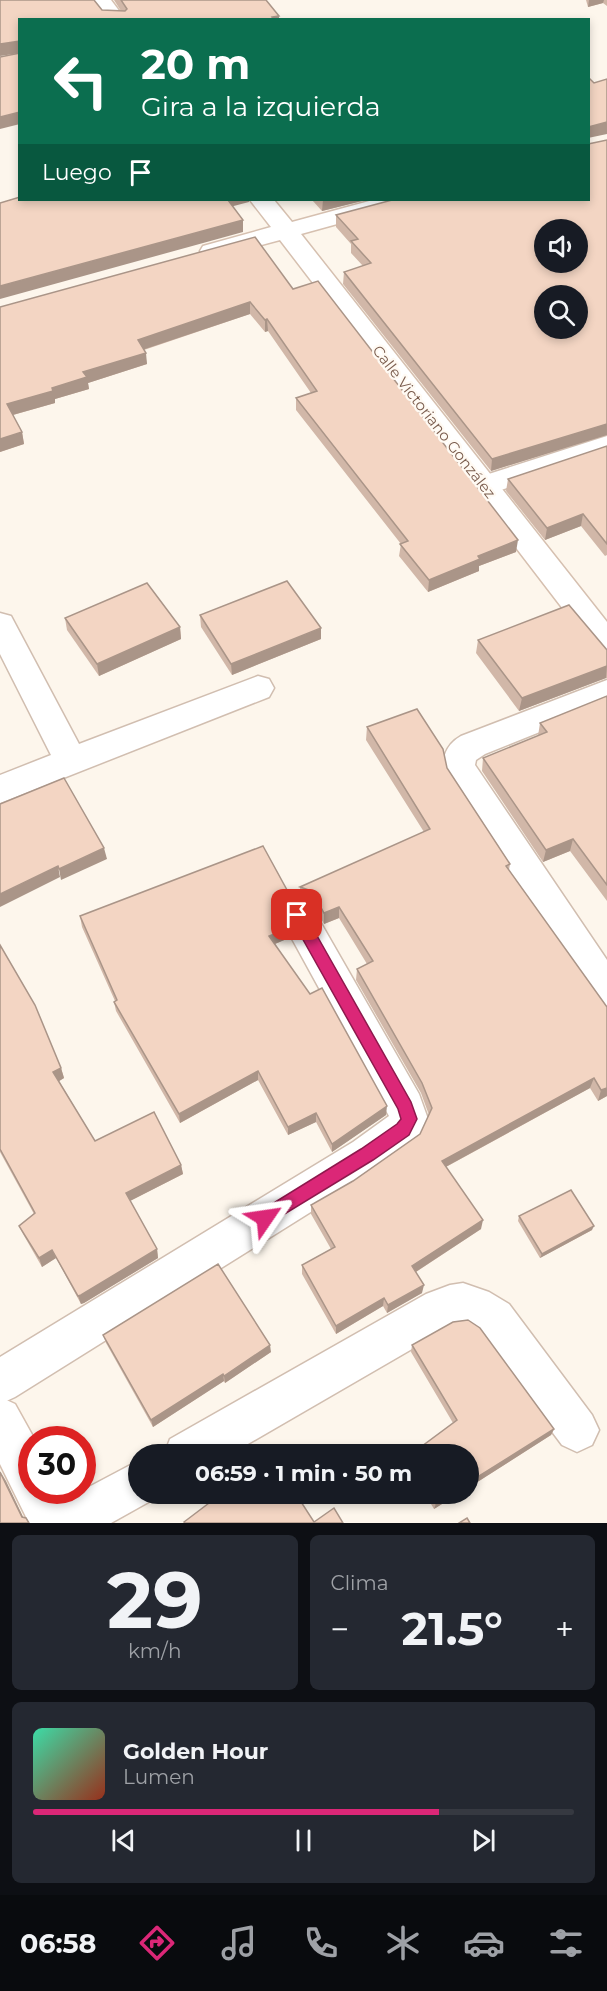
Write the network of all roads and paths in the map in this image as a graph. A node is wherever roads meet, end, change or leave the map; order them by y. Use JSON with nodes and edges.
{"nodes":[{"id":1,"x":100,"y":0,"type":"edge"},
{"id":2,"x":114,"y":18,"type":"edge"},
{"id":3,"x":263,"y":201,"type":"edge"},
{"id":4,"x":394,"y":201,"type":"edge"},
{"id":5,"x":287,"y":231,"type":"junction"},
{"id":6,"x":195,"y":256,"type":"edge"},
{"id":7,"x":607,"y":445,"type":"edge"},
{"id":8,"x":483,"y":486,"type":"junction"},
{"id":9,"x":0,"y":624,"type":"edge"},
{"id":10,"x":607,"y":644,"type":"edge"},
{"id":11,"x":258,"y":688,"type":"dead end"},
{"id":12,"x":607,"y":692,"type":"edge"},
{"id":13,"x":71,"y":761,"type":"junction"},
{"id":14,"x":0,"y":789,"type":"edge"},
{"id":15,"x":297,"y":915,"type":"dead end"},
{"id":16,"x":607,"y":990,"type":"edge"},
{"id":17,"x":0,"y":1382,"type":"edge"},
{"id":18,"x":0,"y":1419,"type":"edge"},
{"id":19,"x":577,"y":1430,"type":"dead end"},
{"id":20,"x":205,"y":1444,"type":"edge"},
{"id":21,"x":18,"y":1453,"type":"edge"},
{"id":22,"x":128,"y":1489,"type":"edge"},
{"id":23,"x":44,"y":1504,"type":"edge"},
{"id":24,"x":53,"y":1523,"type":"edge"},
{"id":25,"x":68,"y":1523,"type":"edge"}],
"edges":[{"from":1,"to":2,"type":"street"},
{"from":3,"to":5,"type":"street","name":"Calle Victoriano González"},
{"from":4,"to":5,"type":"street"},
{"from":5,"to":6,"type":"street"},
{"from":5,"to":8,"type":"street","name":"Calle Victoriano González"},
{"from":7,"to":8,"type":"street"},
{"from":8,"to":10,"type":"street","name":"Calle Victoriano González"},
{"from":9,"to":13,"type":"street"},
{"from":11,"to":13,"type":"street"},
{"from":12,"to":16,"type":"street"},
{"from":13,"to":14,"type":"street"},
{"from":15,"to":17,"type":"street"},
{"from":18,"to":21,"type":"street"},
{"from":19,"to":20,"type":"street"},
{"from":22,"to":25,"type":"street"},
{"from":23,"to":24,"type":"street"}]}
